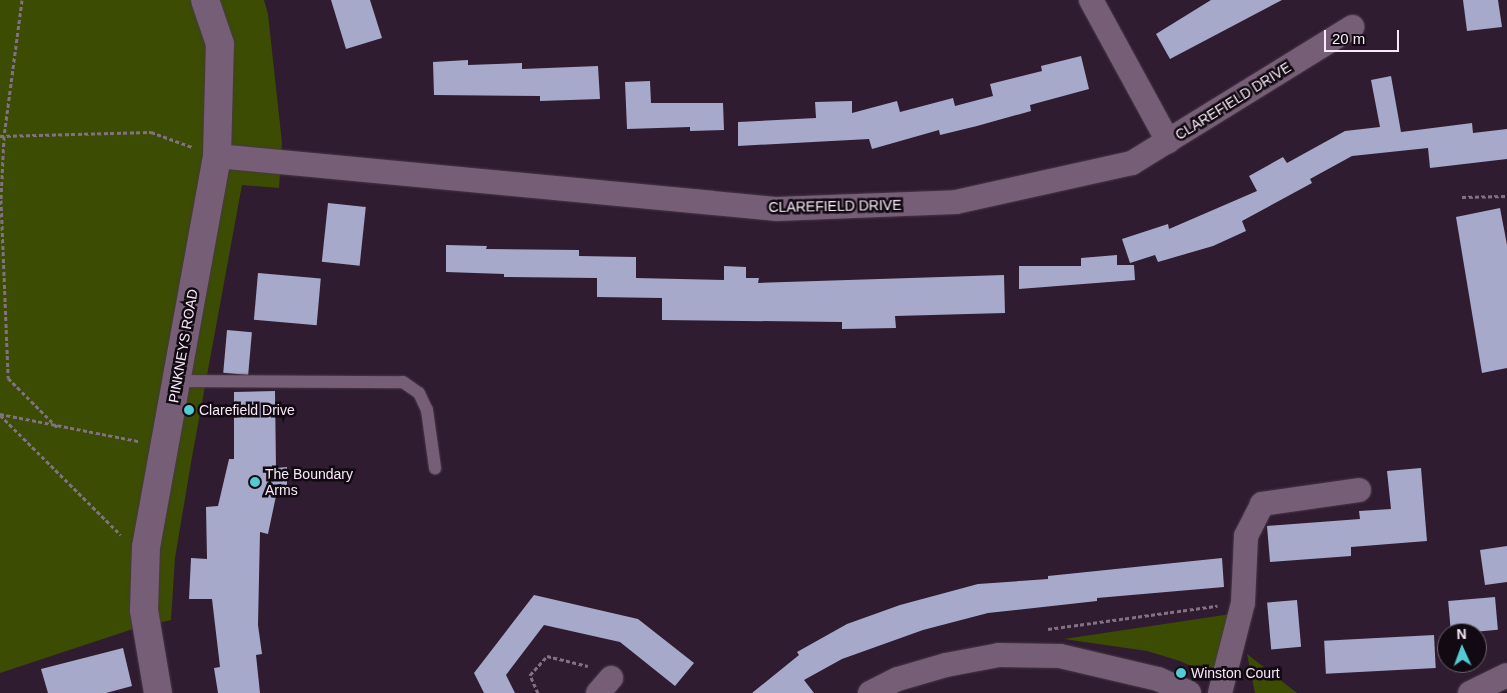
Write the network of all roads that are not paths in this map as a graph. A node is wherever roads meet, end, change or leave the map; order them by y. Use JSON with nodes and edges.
{"nodes":[{"id":1,"x":205,"y":0,"type":"edge"},
{"id":2,"x":1091,"y":0,"type":"edge"},
{"id":3,"x":1352,"y":26,"type":"dead end"},
{"id":4,"x":1168,"y":141,"type":"junction"},
{"id":5,"x":217,"y":156,"type":"junction"},
{"id":6,"x":177,"y":381,"type":"junction"},
{"id":7,"x":435,"y":468,"type":"dead end"},
{"id":8,"x":1359,"y":490,"type":"dead end"},
{"id":9,"x":1507,"y":675,"type":"edge"},
{"id":10,"x":158,"y":693,"type":"edge"},
{"id":11,"x":870,"y":693,"type":"edge"},
{"id":12,"x":1189,"y":693,"type":"edge"},
{"id":13,"x":1220,"y":693,"type":"edge"},
{"id":14,"x":1470,"y":693,"type":"edge"}],
"edges":[{"from":1,"to":5,"type":"street","name":"PINKNEYS ROAD"},
{"from":2,"to":4,"type":"street"},
{"from":3,"to":4,"type":"street","name":"CLAREFIELD DRIVE"},
{"from":4,"to":5,"type":"street","name":"CLAREFIELD DRIVE"},
{"from":5,"to":6,"type":"street","name":"PINKNEYS ROAD"},
{"from":6,"to":7,"type":"lane"},
{"from":6,"to":10,"type":"street","name":"PINKNEYS ROAD"},
{"from":8,"to":13,"type":"street"},
{"from":9,"to":14,"type":"street"},
{"from":11,"to":12,"type":"street"}]}
